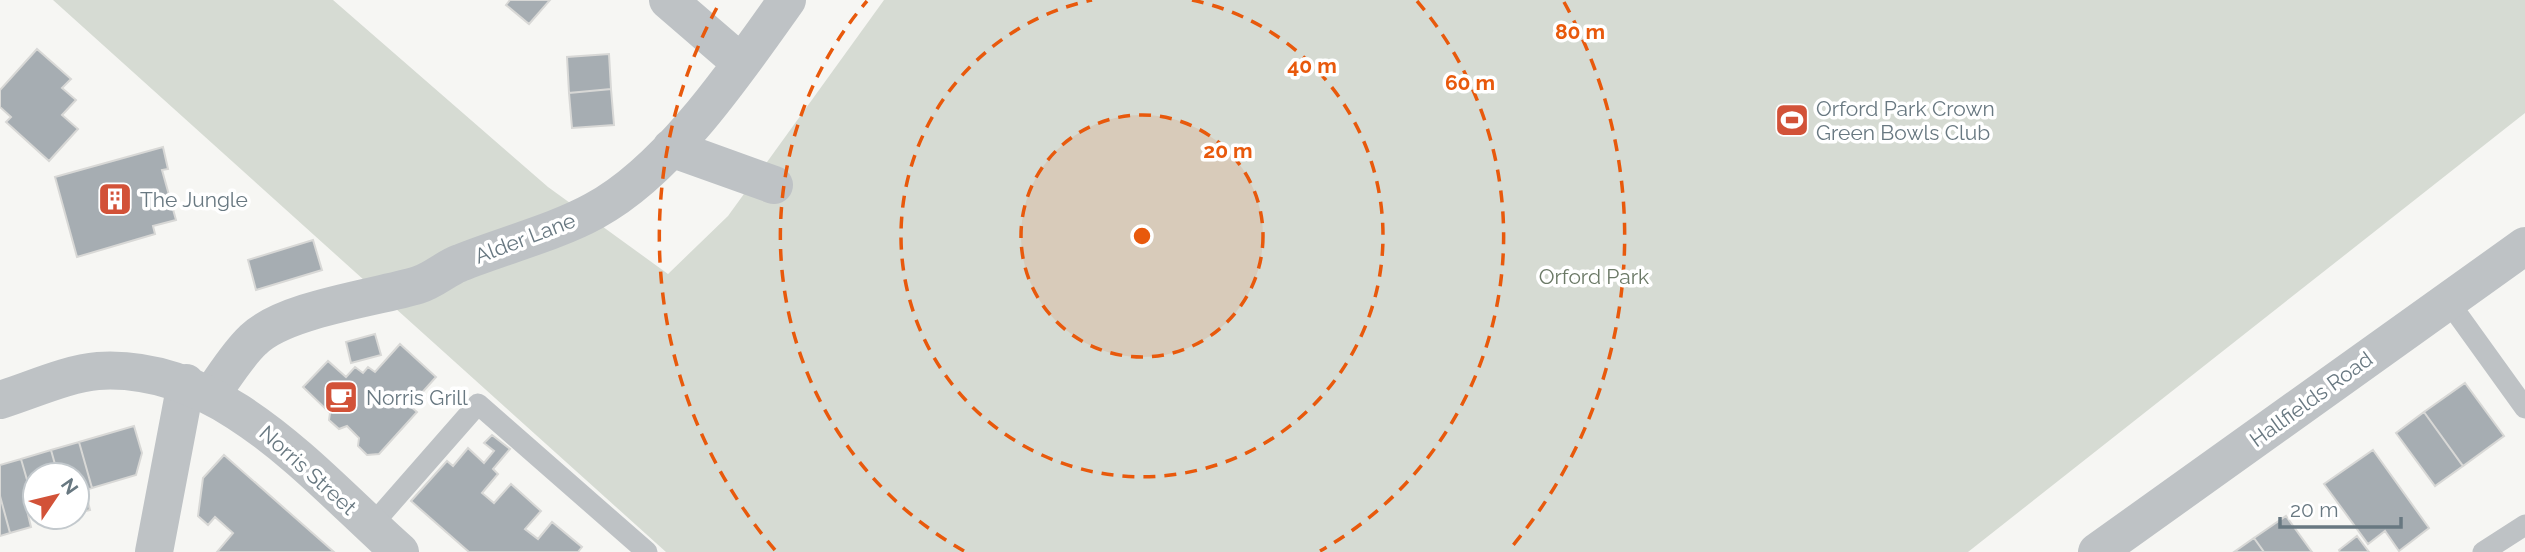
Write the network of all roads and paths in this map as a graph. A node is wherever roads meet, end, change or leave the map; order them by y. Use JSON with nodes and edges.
{"nodes":[{"id":1,"x":668,"y":0,"type":"edge"},
{"id":2,"x":787,"y":0,"type":"edge"},
{"id":3,"x":741,"y":63,"type":"junction"},
{"id":4,"x":671,"y":148,"type":"junction"},
{"id":5,"x":774,"y":185,"type":"dead end"},
{"id":6,"x":2525,"y":246,"type":"edge"},
{"id":7,"x":2448,"y":301,"type":"junction"},
{"id":8,"x":198,"y":389,"type":"junction"},
{"id":9,"x":0,"y":400,"type":"edge"},
{"id":10,"x":2525,"y":408,"type":"edge"},
{"id":11,"x":2525,"y":524,"type":"edge"},
{"id":12,"x":371,"y":526,"type":"junction"},
{"id":13,"x":154,"y":552,"type":"edge"},
{"id":14,"x":400,"y":552,"type":"edge"},
{"id":15,"x":647,"y":552,"type":"edge"},
{"id":16,"x":2097,"y":552,"type":"edge"},
{"id":17,"x":2483,"y":552,"type":"edge"}],
"edges":[{"from":1,"to":3,"type":"street"},
{"from":2,"to":3,"type":"street","name":"Alder Lane"},
{"from":3,"to":4,"type":"street","name":"Alder Lane"},
{"from":4,"to":5,"type":"street"},
{"from":4,"to":8,"type":"street","name":"Alder Lane"},
{"from":6,"to":7,"type":"street","name":"Hallfields Road"},
{"from":7,"to":10,"type":"lane"},
{"from":7,"to":16,"type":"street","name":"Hallfields Road"},
{"from":8,"to":9,"type":"street"},
{"from":8,"to":12,"type":"street","name":"Norris Street"},
{"from":8,"to":13,"type":"street"},
{"from":11,"to":17,"type":"lane"},
{"from":12,"to":14,"type":"street","name":"Norris Street"},
{"from":12,"to":15,"type":"lane"}]}
